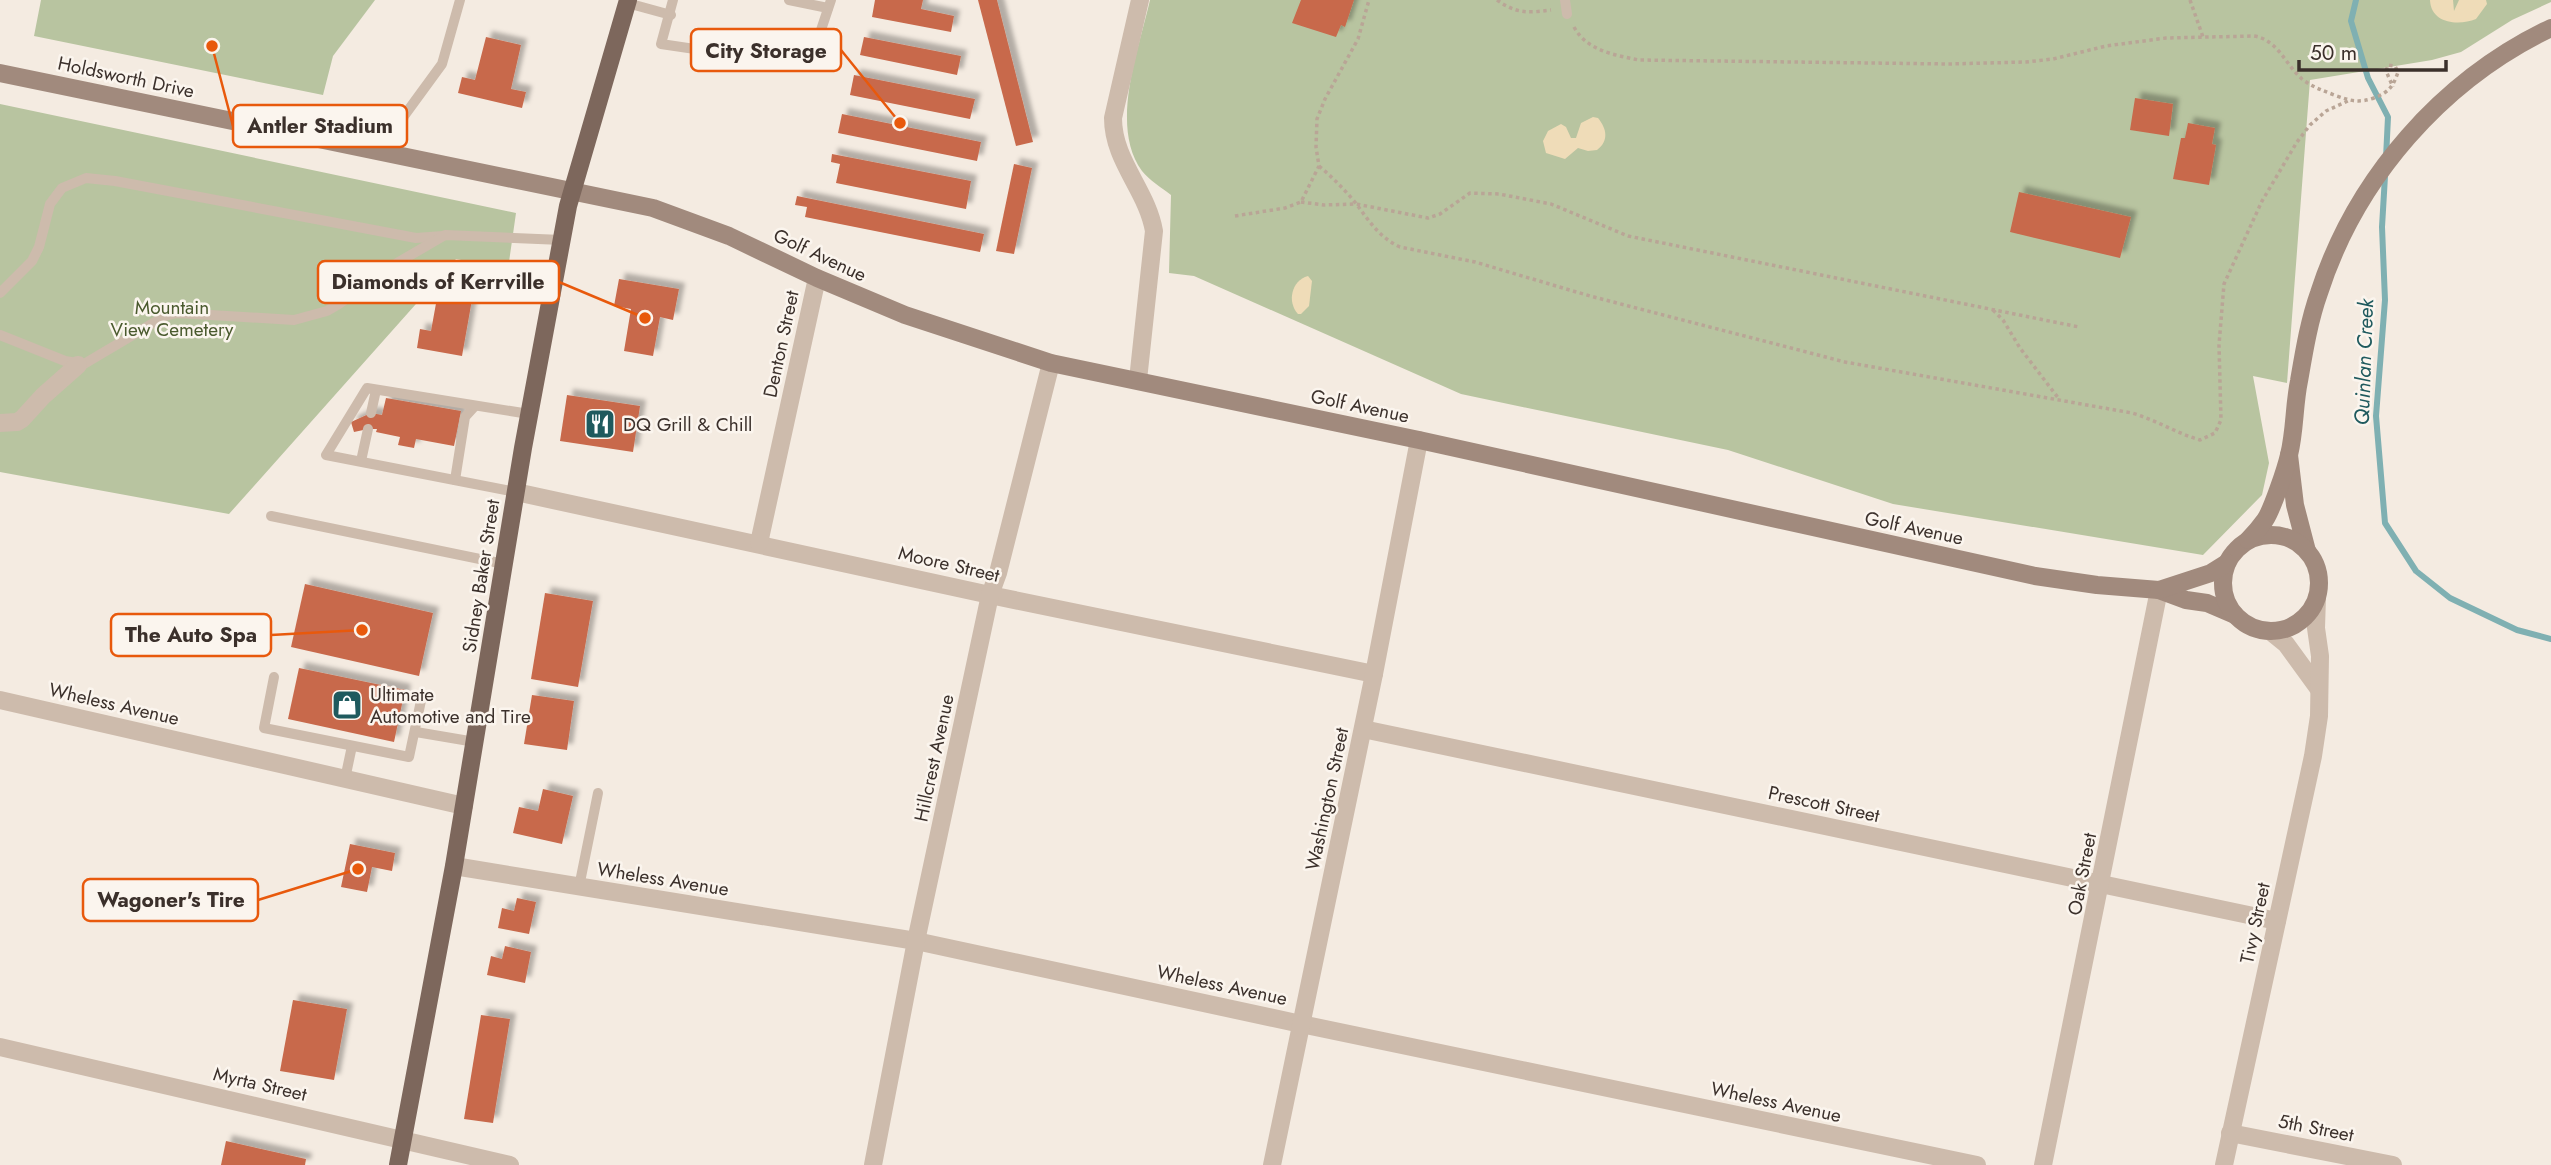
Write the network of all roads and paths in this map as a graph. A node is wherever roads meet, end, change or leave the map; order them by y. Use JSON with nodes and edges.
{"nodes":[{"id":1,"x":460,"y":0,"type":"edge"},
{"id":2,"x":673,"y":0,"type":"edge"},
{"id":3,"x":1140,"y":0,"type":"edge"},
{"id":4,"x":1369,"y":0,"type":"edge"},
{"id":5,"x":1497,"y":0,"type":"edge"},
{"id":6,"x":1565,"y":0,"type":"edge"},
{"id":7,"x":2190,"y":0,"type":"edge"},
{"id":8,"x":795,"y":1,"type":"edge"},
{"id":9,"x":627,"y":2,"type":"edge"},
{"id":10,"x":829,"y":4,"type":"edge"},
{"id":11,"x":1567,"y":14,"type":"junction"},
{"id":12,"x":671,"y":15,"type":"junction"},
{"id":13,"x":2551,"y":28,"type":"edge"},
{"id":14,"x":2203,"y":37,"type":"junction"},
{"id":15,"x":0,"y":73,"type":"edge"},
{"id":16,"x":2393,"y":87,"type":"junction"},
{"id":17,"x":2350,"y":100,"type":"junction"},
{"id":18,"x":393,"y":152,"type":"junction"},
{"id":19,"x":1319,"y":166,"type":"junction"},
{"id":20,"x":572,"y":191,"type":"junction"},
{"id":21,"x":1301,"y":202,"type":"junction"},
{"id":22,"x":1356,"y":204,"type":"junction"},
{"id":23,"x":1235,"y":216,"type":"dead end"},
{"id":24,"x":445,"y":235,"type":"junction"},
{"id":25,"x":562,"y":240,"type":"junction"},
{"id":26,"x":817,"y":278,"type":"junction"},
{"id":27,"x":0,"y":293,"type":"edge"},
{"id":28,"x":1991,"y":309,"type":"junction"},
{"id":29,"x":2079,"y":327,"type":"dead end"},
{"id":30,"x":0,"y":334,"type":"edge"},
{"id":31,"x":1051,"y":363,"type":"junction"},
{"id":32,"x":78,"y":365,"type":"junction"},
{"id":33,"x":1138,"y":380,"type":"junction"},
{"id":34,"x":376,"y":390,"type":"junction"},
{"id":35,"x":2061,"y":401,"type":"junction"},
{"id":36,"x":475,"y":406,"type":"junction"},
{"id":37,"x":371,"y":413,"type":"dead end"},
{"id":38,"x":530,"y":414,"type":"junction"},
{"id":39,"x":0,"y":423,"type":"edge"},
{"id":40,"x":368,"y":429,"type":"dead end"},
{"id":41,"x":1419,"y":440,"type":"junction"},
{"id":42,"x":2289,"y":455,"type":"junction"},
{"id":43,"x":361,"y":461,"type":"junction"},
{"id":44,"x":455,"y":480,"type":"junction"},
{"id":45,"x":516,"y":492,"type":"junction"},
{"id":46,"x":271,"y":516,"type":"dead end"},
{"id":47,"x":2248,"y":540,"type":"junction"},
{"id":48,"x":759,"y":543,"type":"junction"},
{"id":49,"x":2307,"y":551,"type":"junction"},
{"id":50,"x":504,"y":564,"type":"junction"},
{"id":51,"x":2227,"y":564,"type":"junction"},
{"id":52,"x":2159,"y":590,"type":"junction"},
{"id":53,"x":990,"y":595,"type":"junction"},
{"id":54,"x":2317,"y":597,"type":"junction"},
{"id":55,"x":2235,"y":615,"type":"junction"},
{"id":56,"x":2270,"y":631,"type":"junction"},
{"id":57,"x":1374,"y":674,"type":"junction"},
{"id":58,"x":274,"y":677,"type":"dead end"},
{"id":59,"x":2318,"y":688,"type":"junction"},
{"id":60,"x":422,"y":696,"type":"dead end"},
{"id":61,"x":0,"y":700,"type":"edge"},
{"id":62,"x":1363,"y":729,"type":"junction"},
{"id":63,"x":416,"y":732,"type":"junction"},
{"id":64,"x":475,"y":742,"type":"junction"},
{"id":65,"x":352,"y":746,"type":"junction"},
{"id":66,"x":345,"y":779,"type":"junction"},
{"id":67,"x":598,"y":793,"type":"dead end"},
{"id":68,"x":464,"y":806,"type":"junction"},
{"id":69,"x":454,"y":866,"type":"junction"},
{"id":70,"x":2101,"y":883,"type":"junction"},
{"id":71,"x":579,"y":887,"type":"junction"},
{"id":72,"x":2277,"y":921,"type":"junction"},
{"id":73,"x":916,"y":941,"type":"junction"},
{"id":74,"x":1301,"y":1024,"type":"junction"},
{"id":75,"x":0,"y":1047,"type":"edge"},
{"id":76,"x":2230,"y":1133,"type":"junction"},
{"id":77,"x":402,"y":1139,"type":"junction"},
{"id":78,"x":398,"y":1165,"type":"edge"},
{"id":79,"x":510,"y":1165,"type":"edge"},
{"id":80,"x":873,"y":1165,"type":"edge"},
{"id":81,"x":1272,"y":1165,"type":"edge"},
{"id":82,"x":1977,"y":1165,"type":"edge"},
{"id":83,"x":2043,"y":1165,"type":"edge"},
{"id":84,"x":2224,"y":1165,"type":"edge"},
{"id":85,"x":2393,"y":1165,"type":"edge"}],
"edges":[{"from":1,"to":18,"type":"lane"},
{"from":2,"to":12,"type":"lane"},
{"from":3,"to":33,"type":"street"},
{"from":4,"to":19,"type":"path"},
{"from":5,"to":11,"type":"path"},
{"from":6,"to":11,"type":"lane"},
{"from":7,"to":14,"type":"path"},
{"from":8,"to":10,"type":"lane"},
{"from":9,"to":12,"type":"lane"},
{"from":9,"to":20,"type":"main road","name":"Sidney Baker Street"},
{"from":10,"to":12,"type":"lane"},
{"from":11,"to":14,"type":"path"},
{"from":13,"to":42,"type":"main road"},
{"from":14,"to":17,"type":"path"},
{"from":15,"to":18,"type":"main road","name":"Holdsworth Drive"},
{"from":16,"to":16,"type":"path"},
{"from":16,"to":17,"type":"path"},
{"from":17,"to":35,"type":"path"},
{"from":18,"to":20,"type":"main road","name":"Holdsworth Drive"},
{"from":19,"to":21,"type":"path"},
{"from":19,"to":22,"type":"path"},
{"from":20,"to":25,"type":"main road","name":"Sidney Baker Street"},
{"from":20,"to":26,"type":"main road","name":"Golf Avenue"},
{"from":21,"to":22,"type":"path"},
{"from":21,"to":23,"type":"path"},
{"from":22,"to":28,"type":"path"},
{"from":22,"to":35,"type":"path"},
{"from":24,"to":25,"type":"lane"},
{"from":24,"to":27,"type":"lane"},
{"from":24,"to":32,"type":"lane"},
{"from":25,"to":38,"type":"main road","name":"Sidney Baker Street"},
{"from":26,"to":31,"type":"main road","name":"Golf Avenue"},
{"from":26,"to":48,"type":"street","name":"Denton Street"},
{"from":28,"to":29,"type":"path"},
{"from":28,"to":35,"type":"path"},
{"from":30,"to":32,"type":"lane"},
{"from":31,"to":33,"type":"main road","name":"Golf Avenue"},
{"from":31,"to":53,"type":"street","name":"Hillcrest Avenue"},
{"from":32,"to":39,"type":"street"},
{"from":33,"to":41,"type":"main road","name":"Golf Avenue"},
{"from":34,"to":36,"type":"lane"},
{"from":34,"to":37,"type":"lane"},
{"from":34,"to":43,"type":"lane"},
{"from":36,"to":38,"type":"lane"},
{"from":36,"to":44,"type":"lane"},
{"from":38,"to":45,"type":"main road","name":"Sidney Baker Street"},
{"from":40,"to":43,"type":"lane"},
{"from":41,"to":52,"type":"main road","name":"Golf Avenue"},
{"from":41,"to":57,"type":"street","name":"Washington Street"},
{"from":42,"to":47,"type":"main road"},
{"from":42,"to":49,"type":"main road"},
{"from":43,"to":44,"type":"lane"},
{"from":44,"to":45,"type":"lane"},
{"from":45,"to":48,"type":"street","name":"Moore Street"},
{"from":45,"to":50,"type":"main road","name":"Sidney Baker Street"},
{"from":46,"to":50,"type":"lane"},
{"from":47,"to":49,"type":"main road"},
{"from":47,"to":51,"type":"main road"},
{"from":48,"to":53,"type":"street","name":"Moore Street"},
{"from":49,"to":54,"type":"main road"},
{"from":50,"to":64,"type":"main road","name":"Sidney Baker Street"},
{"from":51,"to":52,"type":"main road","name":"Golf Avenue"},
{"from":51,"to":55,"type":"main road"},
{"from":52,"to":55,"type":"main road","name":"Golf Avenue"},
{"from":52,"to":70,"type":"street","name":"Oak Street"},
{"from":53,"to":57,"type":"street","name":"Moore Street"},
{"from":53,"to":73,"type":"street","name":"Hillcrest Avenue"},
{"from":54,"to":56,"type":"main road"},
{"from":54,"to":59,"type":"street","name":"Tivy Street"},
{"from":55,"to":56,"type":"main road"},
{"from":56,"to":59,"type":"street"},
{"from":57,"to":62,"type":"street","name":"Washington Street"},
{"from":58,"to":65,"type":"lane"},
{"from":59,"to":72,"type":"street","name":"Tivy Street"},
{"from":60,"to":63,"type":"lane"},
{"from":61,"to":66,"type":"street","name":"Wheless Avenue"},
{"from":62,"to":70,"type":"street","name":"Prescott Street"},
{"from":62,"to":74,"type":"street","name":"Washington Street"},
{"from":63,"to":64,"type":"lane"},
{"from":63,"to":65,"type":"lane"},
{"from":64,"to":68,"type":"main road","name":"Sidney Baker Street"},
{"from":65,"to":66,"type":"lane"},
{"from":66,"to":68,"type":"street","name":"Wheless Avenue"},
{"from":67,"to":71,"type":"lane"},
{"from":68,"to":69,"type":"main road","name":"Sidney Baker Street"},
{"from":69,"to":71,"type":"street","name":"Wheless Avenue"},
{"from":69,"to":77,"type":"main road","name":"Sidney Baker Street"},
{"from":70,"to":72,"type":"street","name":"Prescott Street"},
{"from":70,"to":83,"type":"street","name":"Oak Street"},
{"from":71,"to":73,"type":"street","name":"Wheless Avenue"},
{"from":72,"to":76,"type":"street","name":"Tivy Street"},
{"from":73,"to":74,"type":"street","name":"Wheless Avenue"},
{"from":73,"to":80,"type":"street","name":"Hillcrest Avenue"},
{"from":74,"to":81,"type":"street","name":"Washington Street"},
{"from":74,"to":82,"type":"street","name":"Wheless Avenue"},
{"from":75,"to":77,"type":"street","name":"Myrta Street"},
{"from":76,"to":84,"type":"street","name":"Tivy Street"},
{"from":76,"to":85,"type":"street","name":"5th Street"},
{"from":77,"to":78,"type":"main road","name":"Sidney Baker Street"},
{"from":77,"to":79,"type":"street","name":"Myrta Street"}]}
